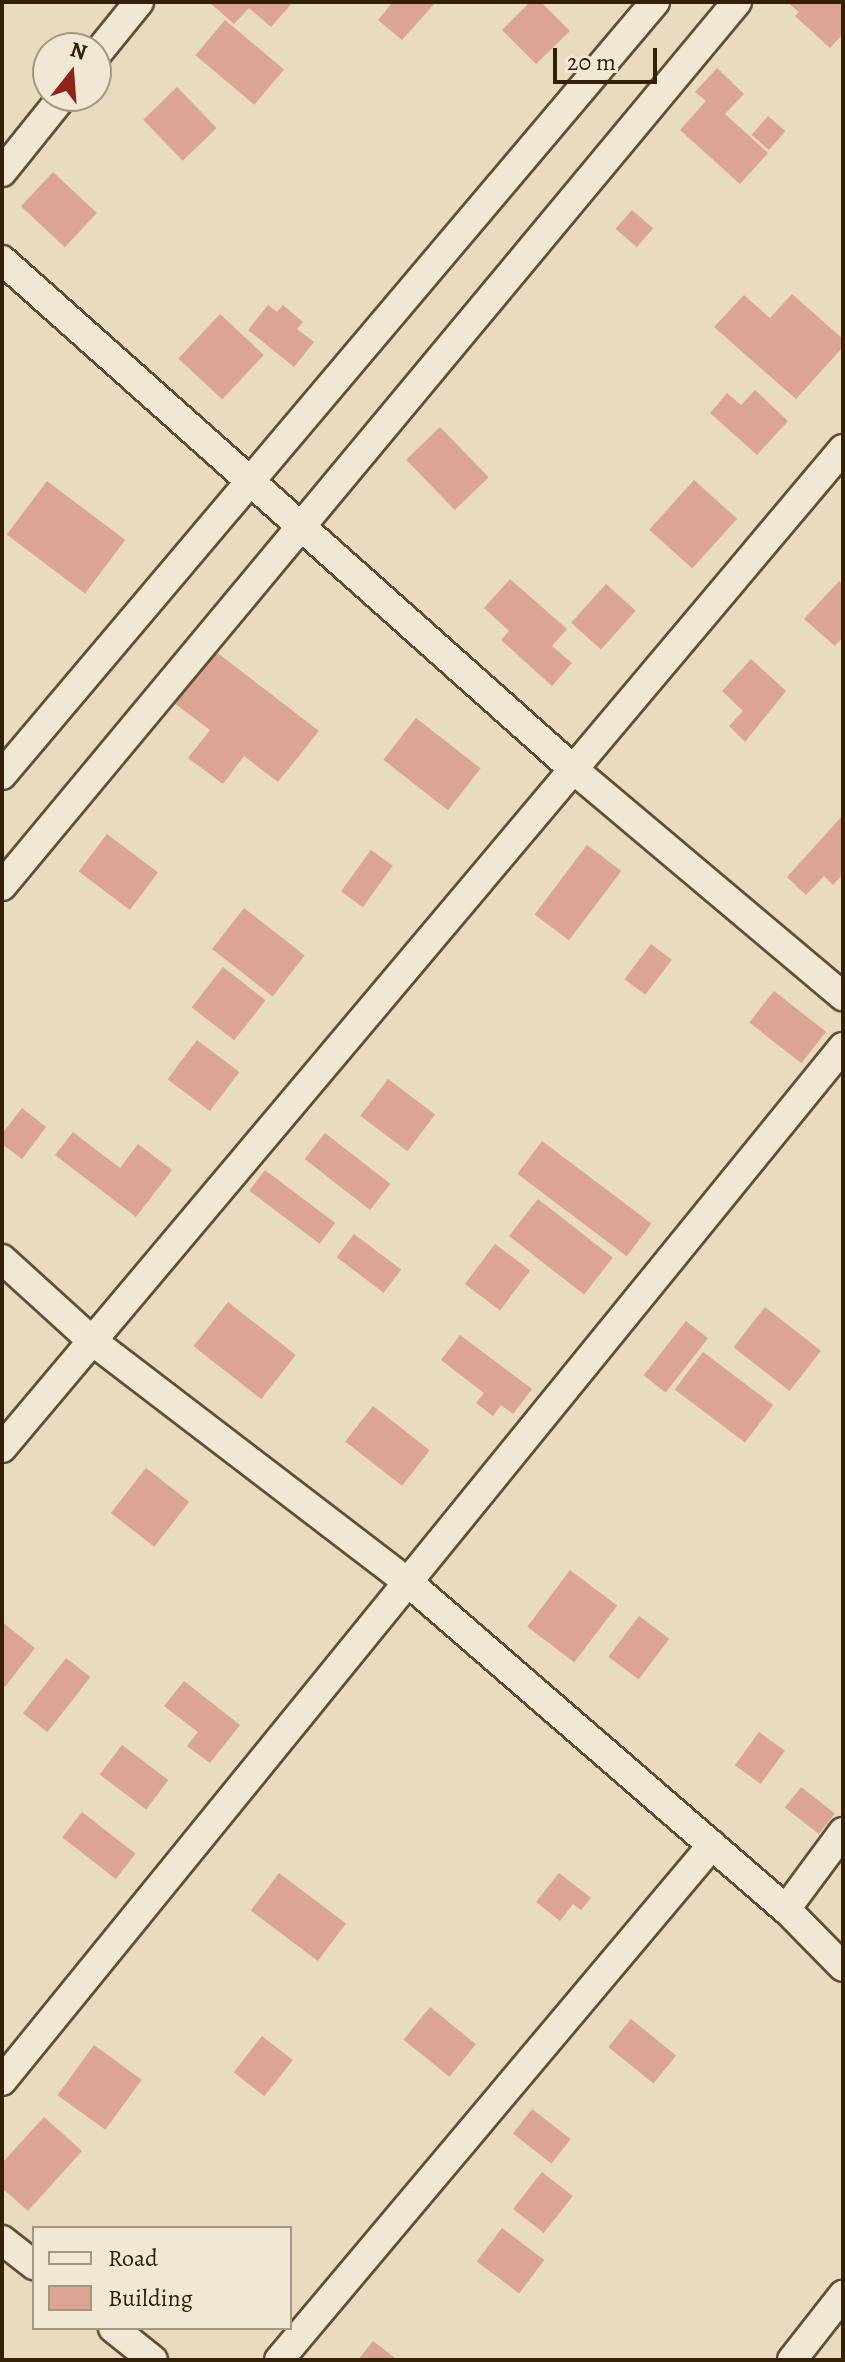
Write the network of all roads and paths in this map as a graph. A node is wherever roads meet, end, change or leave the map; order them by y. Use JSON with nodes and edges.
{"nodes":[{"id":1,"x":139,"y":2,"type":"edge"},
{"id":2,"x":655,"y":2,"type":"edge"},
{"id":3,"x":737,"y":2,"type":"edge"},
{"id":4,"x":112,"y":35,"type":"edge"},
{"id":5,"x":50,"y":112,"type":"edge"},
{"id":6,"x":2,"y":172,"type":"edge"},
{"id":7,"x":2,"y":260,"type":"edge"},
{"id":8,"x":843,"y":449,"type":"edge"},
{"id":9,"x":248,"y":481,"type":"junction"},
{"id":10,"x":302,"y":529,"type":"junction"},
{"id":11,"x":573,"y":769,"type":"junction"},
{"id":12,"x":2,"y":775,"type":"edge"},
{"id":13,"x":2,"y":886,"type":"edge"},
{"id":14,"x":843,"y":996,"type":"edge"},
{"id":15,"x":843,"y":1047,"type":"edge"},
{"id":16,"x":2,"y":1259,"type":"edge"},
{"id":17,"x":91,"y":1340,"type":"junction"},
{"id":18,"x":2,"y":1448,"type":"edge"},
{"id":19,"x":408,"y":1582,"type":"junction"},
{"id":20,"x":843,"y":1832,"type":"edge"},
{"id":21,"x":712,"y":1845,"type":"junction"},
{"id":22,"x":786,"y":1909,"type":"junction"},
{"id":23,"x":843,"y":1967,"type":"edge"},
{"id":24,"x":2,"y":2081,"type":"edge"},
{"id":25,"x":2,"y":2240,"type":"edge"},
{"id":26,"x":32,"y":2263,"type":"edge"},
{"id":27,"x":843,"y":2295,"type":"edge"},
{"id":28,"x":116,"y":2330,"type":"edge"},
{"id":29,"x":153,"y":2360,"type":"edge"},
{"id":30,"x":279,"y":2360,"type":"edge"},
{"id":31,"x":792,"y":2360,"type":"edge"}],
"edges":[{"from":1,"to":4,"type":"street"},
{"from":2,"to":9,"type":"street"},
{"from":3,"to":10,"type":"street"},
{"from":5,"to":6,"type":"street"},
{"from":7,"to":9,"type":"street"},
{"from":8,"to":11,"type":"street"},
{"from":9,"to":10,"type":"street"},
{"from":9,"to":12,"type":"street"},
{"from":10,"to":11,"type":"street"},
{"from":10,"to":13,"type":"street"},
{"from":11,"to":14,"type":"street"},
{"from":11,"to":17,"type":"street"},
{"from":15,"to":19,"type":"street"},
{"from":16,"to":17,"type":"street"},
{"from":17,"to":18,"type":"street"},
{"from":17,"to":19,"type":"street"},
{"from":19,"to":21,"type":"street"},
{"from":19,"to":24,"type":"street"},
{"from":20,"to":22,"type":"street"},
{"from":21,"to":22,"type":"street"},
{"from":21,"to":30,"type":"street"},
{"from":22,"to":23,"type":"street"},
{"from":25,"to":26,"type":"street"},
{"from":27,"to":31,"type":"street"},
{"from":28,"to":29,"type":"street"}]}
